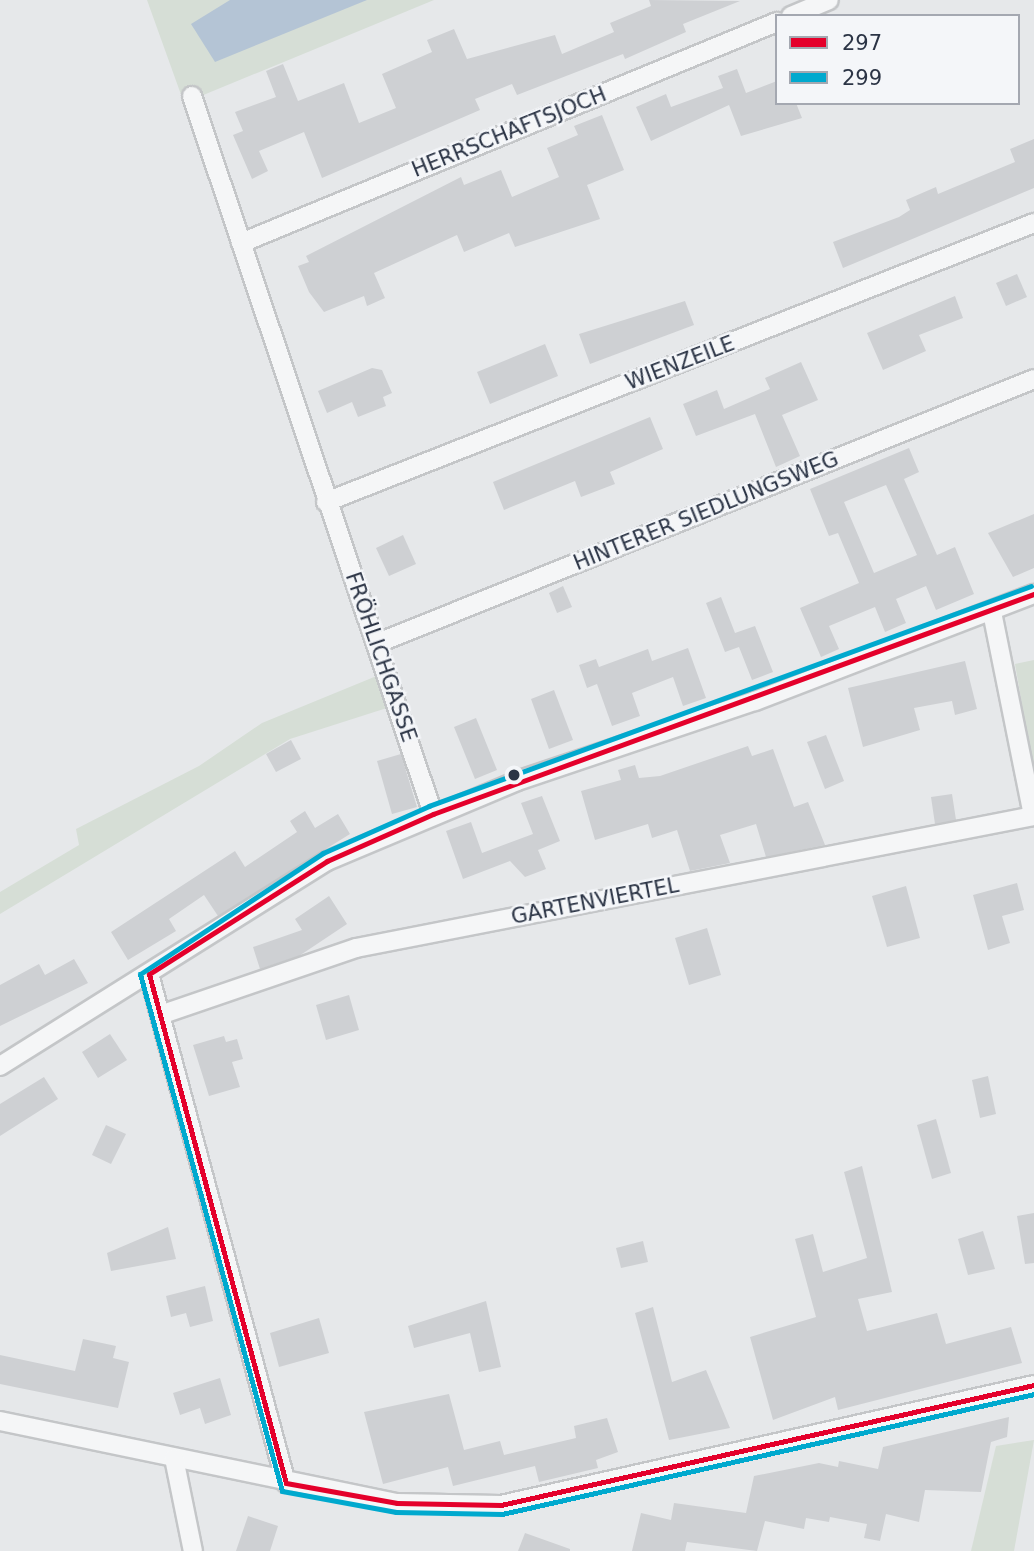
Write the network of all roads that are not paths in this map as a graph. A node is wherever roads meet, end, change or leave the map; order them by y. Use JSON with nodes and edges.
{"nodes":[{"id":1,"x":829,"y":0,"type":"edge"},
{"id":2,"x":796,"y":14,"type":"edge"},
{"id":3,"x":775,"y":23,"type":"edge"},
{"id":4,"x":192,"y":96,"type":"dead end"},
{"id":5,"x":1034,"y":223,"type":"edge"},
{"id":6,"x":241,"y":243,"type":"junction"},
{"id":7,"x":1034,"y":379,"type":"edge"},
{"id":8,"x":326,"y":502,"type":"junction"},
{"id":9,"x":1034,"y":594,"type":"edge"},
{"id":10,"x":992,"y":612,"type":"junction"},
{"id":11,"x":378,"y":643,"type":"junction"},
{"id":12,"x":433,"y":814,"type":"junction"},
{"id":13,"x":1033,"y":816,"type":"edge"},
{"id":14,"x":149,"y":974,"type":"junction"},
{"id":15,"x":163,"y":1014,"type":"junction"},
{"id":16,"x":0,"y":1066,"type":"edge"},
{"id":17,"x":1034,"y":1385,"type":"edge"},
{"id":18,"x":0,"y":1421,"type":"edge"},
{"id":19,"x":174,"y":1458,"type":"junction"},
{"id":20,"x":286,"y":1483,"type":"junction"},
{"id":21,"x":193,"y":1551,"type":"edge"}],
"edges":[{"from":1,"to":2,"type":"street"},
{"from":3,"to":6,"type":"street","name":"HERRSCHAFTSJOCH"},
{"from":4,"to":6,"type":"street","name":"FRÖHLICHGASSE"},
{"from":5,"to":8,"type":"street","name":"WIENZEILE"},
{"from":6,"to":8,"type":"street","name":"FRÖHLICHGASSE"},
{"from":7,"to":11,"type":"street","name":"HINTERER SIEDLUNGSWEG"},
{"from":8,"to":11,"type":"street","name":"FRÖHLICHGASSE"},
{"from":9,"to":10,"type":"street"},
{"from":10,"to":12,"type":"street"},
{"from":10,"to":13,"type":"street"},
{"from":11,"to":12,"type":"street","name":"FRÖHLICHGASSE"},
{"from":12,"to":14,"type":"street"},
{"from":13,"to":15,"type":"street","name":"GARTENVIERTEL"},
{"from":14,"to":15,"type":"street"},
{"from":14,"to":16,"type":"street"},
{"from":15,"to":20,"type":"street"},
{"from":17,"to":20,"type":"street"},
{"from":18,"to":19,"type":"street"},
{"from":19,"to":20,"type":"street"},
{"from":19,"to":21,"type":"street"}]}
